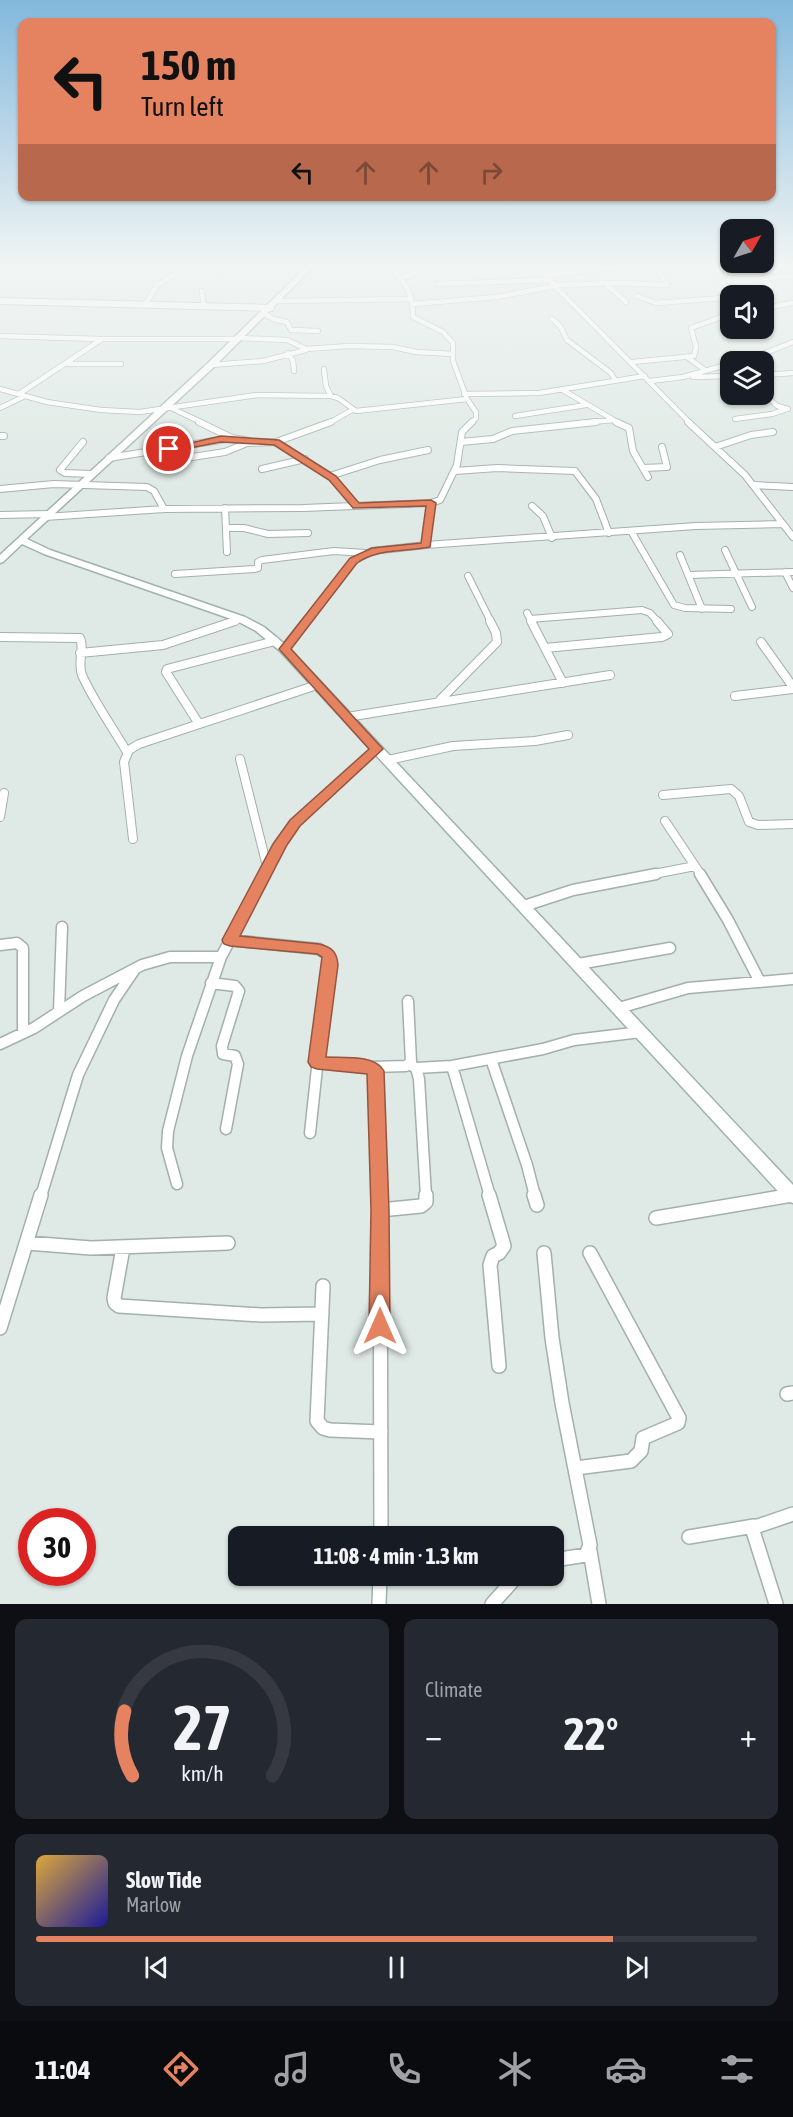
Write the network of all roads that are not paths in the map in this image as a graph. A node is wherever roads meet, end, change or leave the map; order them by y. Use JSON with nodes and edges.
{"nodes":[{"id":1,"x":100,"y":341,"type":"edge"},
{"id":2,"x":236,"y":341,"type":"edge"},
{"id":3,"x":289,"y":341,"type":"edge"},
{"id":4,"x":452,"y":341,"type":"edge"},
{"id":5,"x":568,"y":341,"type":"edge"},
{"id":6,"x":610,"y":341,"type":"edge"},
{"id":7,"x":694,"y":341,"type":"edge"},
{"id":8,"x":793,"y":342,"type":"edge"},
{"id":9,"x":306,"y":350,"type":"junction"},
{"id":10,"x":773,"y":351,"type":"edge"},
{"id":11,"x":288,"y":353,"type":"junction"},
{"id":12,"x":453,"y":354,"type":"junction"},
{"id":13,"x":687,"y":357,"type":"junction"},
{"id":14,"x":632,"y":362,"type":"junction"},
{"id":15,"x":68,"y":364,"type":"junction"},
{"id":16,"x":121,"y":364,"type":"dead end"},
{"id":17,"x":210,"y":365,"type":"junction"},
{"id":18,"x":720,"y":366,"type":"edge"},
{"id":19,"x":324,"y":369,"type":"dead end"},
{"id":20,"x":705,"y":370,"type":"junction"},
{"id":21,"x":294,"y":371,"type":"dead end"},
{"id":22,"x":793,"y":374,"type":"edge"},
{"id":23,"x":774,"y":375,"type":"edge"},
{"id":24,"x":645,"y":376,"type":"junction"},
{"id":25,"x":689,"y":376,"type":"junction"},
{"id":26,"x":720,"y":376,"type":"edge"},
{"id":27,"x":615,"y":380,"type":"junction"},
{"id":28,"x":650,"y":381,"type":"junction"},
{"id":29,"x":0,"y":388,"type":"edge"},
{"id":30,"x":561,"y":389,"type":"junction"},
{"id":31,"x":22,"y":395,"type":"junction"},
{"id":32,"x":331,"y":396,"type":"junction"},
{"id":33,"x":466,"y":397,"type":"junction"},
{"id":34,"x":774,"y":403,"type":"edge"},
{"id":35,"x":586,"y":405,"type":"junction"},
{"id":36,"x":167,"y":407,"type":"junction"},
{"id":37,"x":0,"y":408,"type":"edge"},
{"id":38,"x":352,"y":410,"type":"junction"},
{"id":39,"x":790,"y":410,"type":"edge"},
{"id":40,"x":515,"y":416,"type":"dead end"},
{"id":41,"x":735,"y":419,"type":"dead end"},
{"id":42,"x":614,"y":420,"type":"junction"},
{"id":43,"x":772,"y":432,"type":"dead end"},
{"id":44,"x":232,"y":438,"type":"junction"},
{"id":45,"x":83,"y":442,"type":"dead end"},
{"id":46,"x":253,"y":442,"type":"junction"},
{"id":47,"x":276,"y":442,"type":"junction"},
{"id":48,"x":461,"y":442,"type":"junction"},
{"id":49,"x":662,"y":447,"type":"dead end"},
{"id":50,"x":715,"y":447,"type":"junction"},
{"id":51,"x":428,"y":450,"type":"dead end"},
{"id":52,"x":109,"y":458,"type":"junction"},
{"id":53,"x":179,"y":459,"type":"dead end"},
{"id":54,"x":305,"y":459,"type":"junction"},
{"id":55,"x":643,"y":468,"type":"junction"},
{"id":56,"x":262,"y":469,"type":"dead end"},
{"id":57,"x":455,"y":471,"type":"junction"},
{"id":58,"x":92,"y":474,"type":"junction"},
{"id":59,"x":330,"y":476,"type":"junction"},
{"id":60,"x":648,"y":477,"type":"dead end"},
{"id":61,"x":81,"y":484,"type":"junction"},
{"id":62,"x":754,"y":485,"type":"junction"},
{"id":63,"x":793,"y":487,"type":"edge"},
{"id":64,"x":0,"y":489,"type":"edge"},
{"id":65,"x":431,"y":503,"type":"junction"},
{"id":66,"x":356,"y":506,"type":"junction"},
{"id":67,"x":532,"y":506,"type":"dead end"},
{"id":68,"x":225,"y":508,"type":"junction"},
{"id":69,"x":164,"y":509,"type":"junction"},
{"id":70,"x":0,"y":515,"type":"edge"},
{"id":71,"x":47,"y":515,"type":"junction"},
{"id":72,"x":783,"y":524,"type":"junction"},
{"id":73,"x":226,"y":528,"type":"junction"},
{"id":74,"x":631,"y":531,"type":"junction"},
{"id":75,"x":308,"y":532,"type":"dead end"},
{"id":76,"x":609,"y":533,"type":"junction"},
{"id":77,"x":793,"y":537,"type":"edge"},
{"id":78,"x":552,"y":538,"type":"junction"},
{"id":79,"x":21,"y":540,"type":"junction"},
{"id":80,"x":426,"y":545,"type":"junction"},
{"id":81,"x":725,"y":550,"type":"dead end"},
{"id":82,"x":227,"y":552,"type":"dead end"},
{"id":83,"x":366,"y":553,"type":"junction"},
{"id":84,"x":680,"y":555,"type":"dead end"},
{"id":85,"x":0,"y":560,"type":"edge"},
{"id":86,"x":789,"y":572,"type":"edge"},
{"id":87,"x":176,"y":574,"type":"dead end"},
{"id":88,"x":735,"y":574,"type":"junction"},
{"id":89,"x":468,"y":576,"type":"dead end"},
{"id":90,"x":688,"y":576,"type":"junction"},
{"id":91,"x":793,"y":588,"type":"edge"},
{"id":92,"x":752,"y":607,"type":"dead end"},
{"id":93,"x":702,"y":609,"type":"junction"},
{"id":94,"x":731,"y":609,"type":"dead end"},
{"id":95,"x":241,"y":619,"type":"junction"},
{"id":96,"x":0,"y":637,"type":"edge"},
{"id":97,"x":275,"y":641,"type":"junction"},
{"id":98,"x":761,"y":642,"type":"dead end"},
{"id":99,"x":545,"y":648,"type":"junction"},
{"id":100,"x":285,"y":649,"type":"junction"},
{"id":101,"x":80,"y":653,"type":"junction"},
{"id":102,"x":610,"y":675,"type":"dead end"},
{"id":103,"x":564,"y":683,"type":"junction"},
{"id":104,"x":316,"y":685,"type":"junction"},
{"id":105,"x":793,"y":688,"type":"edge"},
{"id":106,"x":735,"y":696,"type":"dead end"},
{"id":107,"x":440,"y":700,"type":"junction"},
{"id":108,"x":347,"y":717,"type":"junction"},
{"id":109,"x":199,"y":724,"type":"junction"},
{"id":110,"x":568,"y":735,"type":"dead end"},
{"id":111,"x":377,"y":749,"type":"junction"},
{"id":112,"x":127,"y":752,"type":"junction"},
{"id":113,"x":240,"y":759,"type":"dead end"},
{"id":114,"x":388,"y":760,"type":"junction"},
{"id":115,"x":4,"y":793,"type":"dead end"},
{"id":116,"x":663,"y":795,"type":"dead end"},
{"id":117,"x":0,"y":817,"type":"edge"},
{"id":118,"x":665,"y":821,"type":"dead end"},
{"id":119,"x":793,"y":824,"type":"edge"},
{"id":120,"x":133,"y":839,"type":"dead end"},
{"id":121,"x":695,"y":866,"type":"junction"},
{"id":122,"x":268,"y":870,"type":"junction"},
{"id":123,"x":524,"y":906,"type":"junction"},
{"id":124,"x":62,"y":927,"type":"dead end"},
{"id":125,"x":230,"y":940,"type":"junction"},
{"id":126,"x":0,"y":945,"type":"edge"},
{"id":127,"x":670,"y":948,"type":"dead end"},
{"id":128,"x":221,"y":957,"type":"junction"},
{"id":129,"x":578,"y":964,"type":"junction"},
{"id":130,"x":135,"y":969,"type":"junction"},
{"id":131,"x":793,"y":979,"type":"edge"},
{"id":132,"x":760,"y":982,"type":"junction"},
{"id":133,"x":211,"y":983,"type":"junction"},
{"id":134,"x":408,"y":1001,"type":"dead end"},
{"id":135,"x":619,"y":1008,"type":"junction"},
{"id":136,"x":59,"y":1011,"type":"junction"},
{"id":137,"x":641,"y":1032,"type":"junction"},
{"id":138,"x":23,"y":1033,"type":"junction"},
{"id":139,"x":0,"y":1044,"type":"edge"},
{"id":140,"x":491,"y":1059,"type":"junction"},
{"id":141,"x":317,"y":1062,"type":"junction"},
{"id":142,"x":412,"y":1066,"type":"junction"},
{"id":143,"x":452,"y":1066,"type":"junction"},
{"id":144,"x":372,"y":1067,"type":"junction"},
{"id":145,"x":226,"y":1129,"type":"dead end"},
{"id":146,"x":310,"y":1133,"type":"dead end"},
{"id":147,"x":177,"y":1184,"type":"dead end"},
{"id":148,"x":793,"y":1196,"type":"edge"},
{"id":149,"x":537,"y":1205,"type":"dead end"},
{"id":150,"x":380,"y":1210,"type":"junction"},
{"id":151,"x":656,"y":1218,"type":"dead end"},
{"id":152,"x":27,"y":1243,"type":"junction"},
{"id":153,"x":228,"y":1243,"type":"dead end"},
{"id":154,"x":123,"y":1248,"type":"junction"},
{"id":155,"x":543,"y":1253,"type":"dead end"},
{"id":156,"x":590,"y":1253,"type":"dead end"},
{"id":157,"x":323,"y":1286,"type":"dead end"},
{"id":158,"x":322,"y":1314,"type":"junction"},
{"id":159,"x":0,"y":1328,"type":"edge"},
{"id":160,"x":499,"y":1365,"type":"dead end"},
{"id":161,"x":381,"y":1432,"type":"junction"},
{"id":162,"x":576,"y":1468,"type":"junction"},
{"id":163,"x":793,"y":1515,"type":"edge"},
{"id":164,"x":381,"y":1526,"type":"edge"},
{"id":165,"x":754,"y":1526,"type":"junction"},
{"id":166,"x":689,"y":1537,"type":"dead end"},
{"id":167,"x":590,"y":1551,"type":"junction"},
{"id":168,"x":564,"y":1558,"type":"edge"},
{"id":169,"x":380,"y":1586,"type":"edge"},
{"id":170,"x":508,"y":1586,"type":"edge"},
{"id":171,"x":379,"y":1604,"type":"edge"},
{"id":172,"x":492,"y":1604,"type":"edge"},
{"id":173,"x":599,"y":1604,"type":"edge"},
{"id":174,"x":776,"y":1604,"type":"edge"}],
"edges":[{"from":1,"to":15,"type":"street"},
{"from":2,"to":17,"type":"main road"},
{"from":3,"to":9,"type":"street"},
{"from":4,"to":12,"type":"street"},
{"from":5,"to":27,"type":"street"},
{"from":6,"to":14,"type":"street"},
{"from":7,"to":13,"type":"street"},
{"from":8,"to":10,"type":"street"},
{"from":9,"to":11,"type":"street"},
{"from":9,"to":12,"type":"street"},
{"from":11,"to":17,"type":"street"},
{"from":11,"to":21,"type":"street"},
{"from":12,"to":33,"type":"street"},
{"from":13,"to":14,"type":"street"},
{"from":13,"to":20,"type":"street"},
{"from":14,"to":24,"type":"street"},
{"from":15,"to":16,"type":"street"},
{"from":15,"to":31,"type":"street"},
{"from":17,"to":36,"type":"main road"},
{"from":18,"to":20,"type":"street"},
{"from":19,"to":32,"type":"street"},
{"from":20,"to":25,"type":"street"},
{"from":22,"to":23,"type":"street"},
{"from":24,"to":27,"type":"street"},
{"from":24,"to":28,"type":"street"},
{"from":25,"to":26,"type":"street"},
{"from":25,"to":28,"type":"street"},
{"from":27,"to":30,"type":"street"},
{"from":28,"to":50,"type":"street"},
{"from":29,"to":31,"type":"street"},
{"from":30,"to":33,"type":"street"},
{"from":30,"to":35,"type":"street"},
{"from":31,"to":36,"type":"street"},
{"from":31,"to":37,"type":"street"},
{"from":32,"to":36,"type":"street"},
{"from":32,"to":38,"type":"street"},
{"from":33,"to":38,"type":"street"},
{"from":33,"to":48,"type":"street"},
{"from":34,"to":39,"type":"street"},
{"from":35,"to":40,"type":"street"},
{"from":35,"to":42,"type":"street"},
{"from":36,"to":44,"type":"street"},
{"from":36,"to":52,"type":"main road"},
{"from":38,"to":47,"type":"street"},
{"from":39,"to":41,"type":"street"},
{"from":42,"to":48,"type":"street"},
{"from":42,"to":55,"type":"street"},
{"from":43,"to":50,"type":"street"},
{"from":44,"to":46,"type":"street"},
{"from":44,"to":52,"type":"street"},
{"from":45,"to":58,"type":"street"},
{"from":46,"to":47,"type":"street"},
{"from":46,"to":53,"type":"street"},
{"from":47,"to":54,"type":"street"},
{"from":48,"to":57,"type":"street"},
{"from":49,"to":55,"type":"street"},
{"from":50,"to":62,"type":"street"},
{"from":51,"to":59,"type":"street"},
{"from":52,"to":58,"type":"main road"},
{"from":54,"to":56,"type":"street"},
{"from":54,"to":59,"type":"street"},
{"from":55,"to":60,"type":"street"},
{"from":57,"to":65,"type":"street"},
{"from":57,"to":76,"type":"street"},
{"from":58,"to":61,"type":"main road"},
{"from":59,"to":66,"type":"street"},
{"from":61,"to":64,"type":"street"},
{"from":61,"to":69,"type":"street"},
{"from":61,"to":71,"type":"main road"},
{"from":62,"to":63,"type":"street"},
{"from":62,"to":72,"type":"street"},
{"from":65,"to":66,"type":"street"},
{"from":65,"to":80,"type":"street"},
{"from":66,"to":68,"type":"street"},
{"from":67,"to":78,"type":"street"},
{"from":68,"to":69,"type":"street"},
{"from":68,"to":73,"type":"street"},
{"from":69,"to":71,"type":"street"},
{"from":70,"to":71,"type":"street"},
{"from":71,"to":79,"type":"main road"},
{"from":72,"to":74,"type":"street"},
{"from":72,"to":77,"type":"street"},
{"from":73,"to":75,"type":"street"},
{"from":73,"to":82,"type":"street"},
{"from":74,"to":76,"type":"street"},
{"from":74,"to":93,"type":"street"},
{"from":76,"to":78,"type":"street"},
{"from":78,"to":80,"type":"street"},
{"from":79,"to":85,"type":"main road"},
{"from":79,"to":95,"type":"main road"},
{"from":80,"to":83,"type":"street"},
{"from":81,"to":88,"type":"street"},
{"from":83,"to":87,"type":"street"},
{"from":83,"to":100,"type":"street"},
{"from":84,"to":90,"type":"street"},
{"from":86,"to":88,"type":"street"},
{"from":86,"to":91,"type":"street"},
{"from":88,"to":90,"type":"street"},
{"from":88,"to":92,"type":"street"},
{"from":89,"to":107,"type":"street"},
{"from":90,"to":93,"type":"street"},
{"from":93,"to":94,"type":"street"},
{"from":95,"to":97,"type":"main road"},
{"from":95,"to":101,"type":"street"},
{"from":96,"to":101,"type":"street"},
{"from":97,"to":100,"type":"main road"},
{"from":97,"to":109,"type":"street"},
{"from":98,"to":105,"type":"street"},
{"from":99,"to":99,"type":"street"},
{"from":99,"to":103,"type":"street"},
{"from":100,"to":104,"type":"main road"},
{"from":101,"to":112,"type":"street"},
{"from":102,"to":103,"type":"street"},
{"from":103,"to":107,"type":"street"},
{"from":104,"to":108,"type":"main road"},
{"from":104,"to":109,"type":"street"},
{"from":105,"to":106,"type":"street"},
{"from":107,"to":108,"type":"street"},
{"from":108,"to":111,"type":"main road"},
{"from":109,"to":112,"type":"street"},
{"from":110,"to":114,"type":"street"},
{"from":111,"to":114,"type":"main road"},
{"from":111,"to":122,"type":"street"},
{"from":112,"to":120,"type":"street"},
{"from":113,"to":122,"type":"street"},
{"from":114,"to":123,"type":"main road"},
{"from":115,"to":117,"type":"street"},
{"from":116,"to":119,"type":"street"},
{"from":118,"to":121,"type":"street"},
{"from":121,"to":123,"type":"street"},
{"from":121,"to":132,"type":"street"},
{"from":122,"to":125,"type":"street"},
{"from":123,"to":129,"type":"main road"},
{"from":124,"to":136,"type":"street"},
{"from":125,"to":128,"type":"street"},
{"from":125,"to":141,"type":"street"},
{"from":126,"to":138,"type":"street"},
{"from":127,"to":129,"type":"street"},
{"from":128,"to":130,"type":"street"},
{"from":128,"to":133,"type":"street"},
{"from":129,"to":135,"type":"main road"},
{"from":130,"to":136,"type":"street"},
{"from":130,"to":152,"type":"street"},
{"from":131,"to":132,"type":"street"},
{"from":132,"to":135,"type":"street"},
{"from":133,"to":145,"type":"street"},
{"from":133,"to":147,"type":"street"},
{"from":134,"to":142,"type":"street"},
{"from":135,"to":137,"type":"main road"},
{"from":136,"to":138,"type":"street"},
{"from":137,"to":140,"type":"street"},
{"from":137,"to":148,"type":"main road"},
{"from":138,"to":139,"type":"street"},
{"from":140,"to":143,"type":"street"},
{"from":140,"to":149,"type":"street"},
{"from":141,"to":144,"type":"street"},
{"from":141,"to":146,"type":"street"},
{"from":142,"to":143,"type":"street"},
{"from":142,"to":144,"type":"street"},
{"from":142,"to":150,"type":"street"},
{"from":143,"to":160,"type":"street"},
{"from":144,"to":150,"type":"street"},
{"from":148,"to":151,"type":"street"},
{"from":150,"to":161,"type":"street"},
{"from":152,"to":154,"type":"street"},
{"from":152,"to":159,"type":"street"},
{"from":153,"to":154,"type":"street"},
{"from":154,"to":158,"type":"street"},
{"from":155,"to":162,"type":"street"},
{"from":156,"to":162,"type":"street"},
{"from":157,"to":158,"type":"street"},
{"from":158,"to":161,"type":"street"},
{"from":161,"to":164,"type":"street"},
{"from":162,"to":167,"type":"street"},
{"from":163,"to":165,"type":"street"},
{"from":165,"to":166,"type":"street"},
{"from":165,"to":174,"type":"street"},
{"from":167,"to":168,"type":"street"},
{"from":167,"to":173,"type":"street"},
{"from":169,"to":171,"type":"street"},
{"from":170,"to":172,"type":"street"}]}
